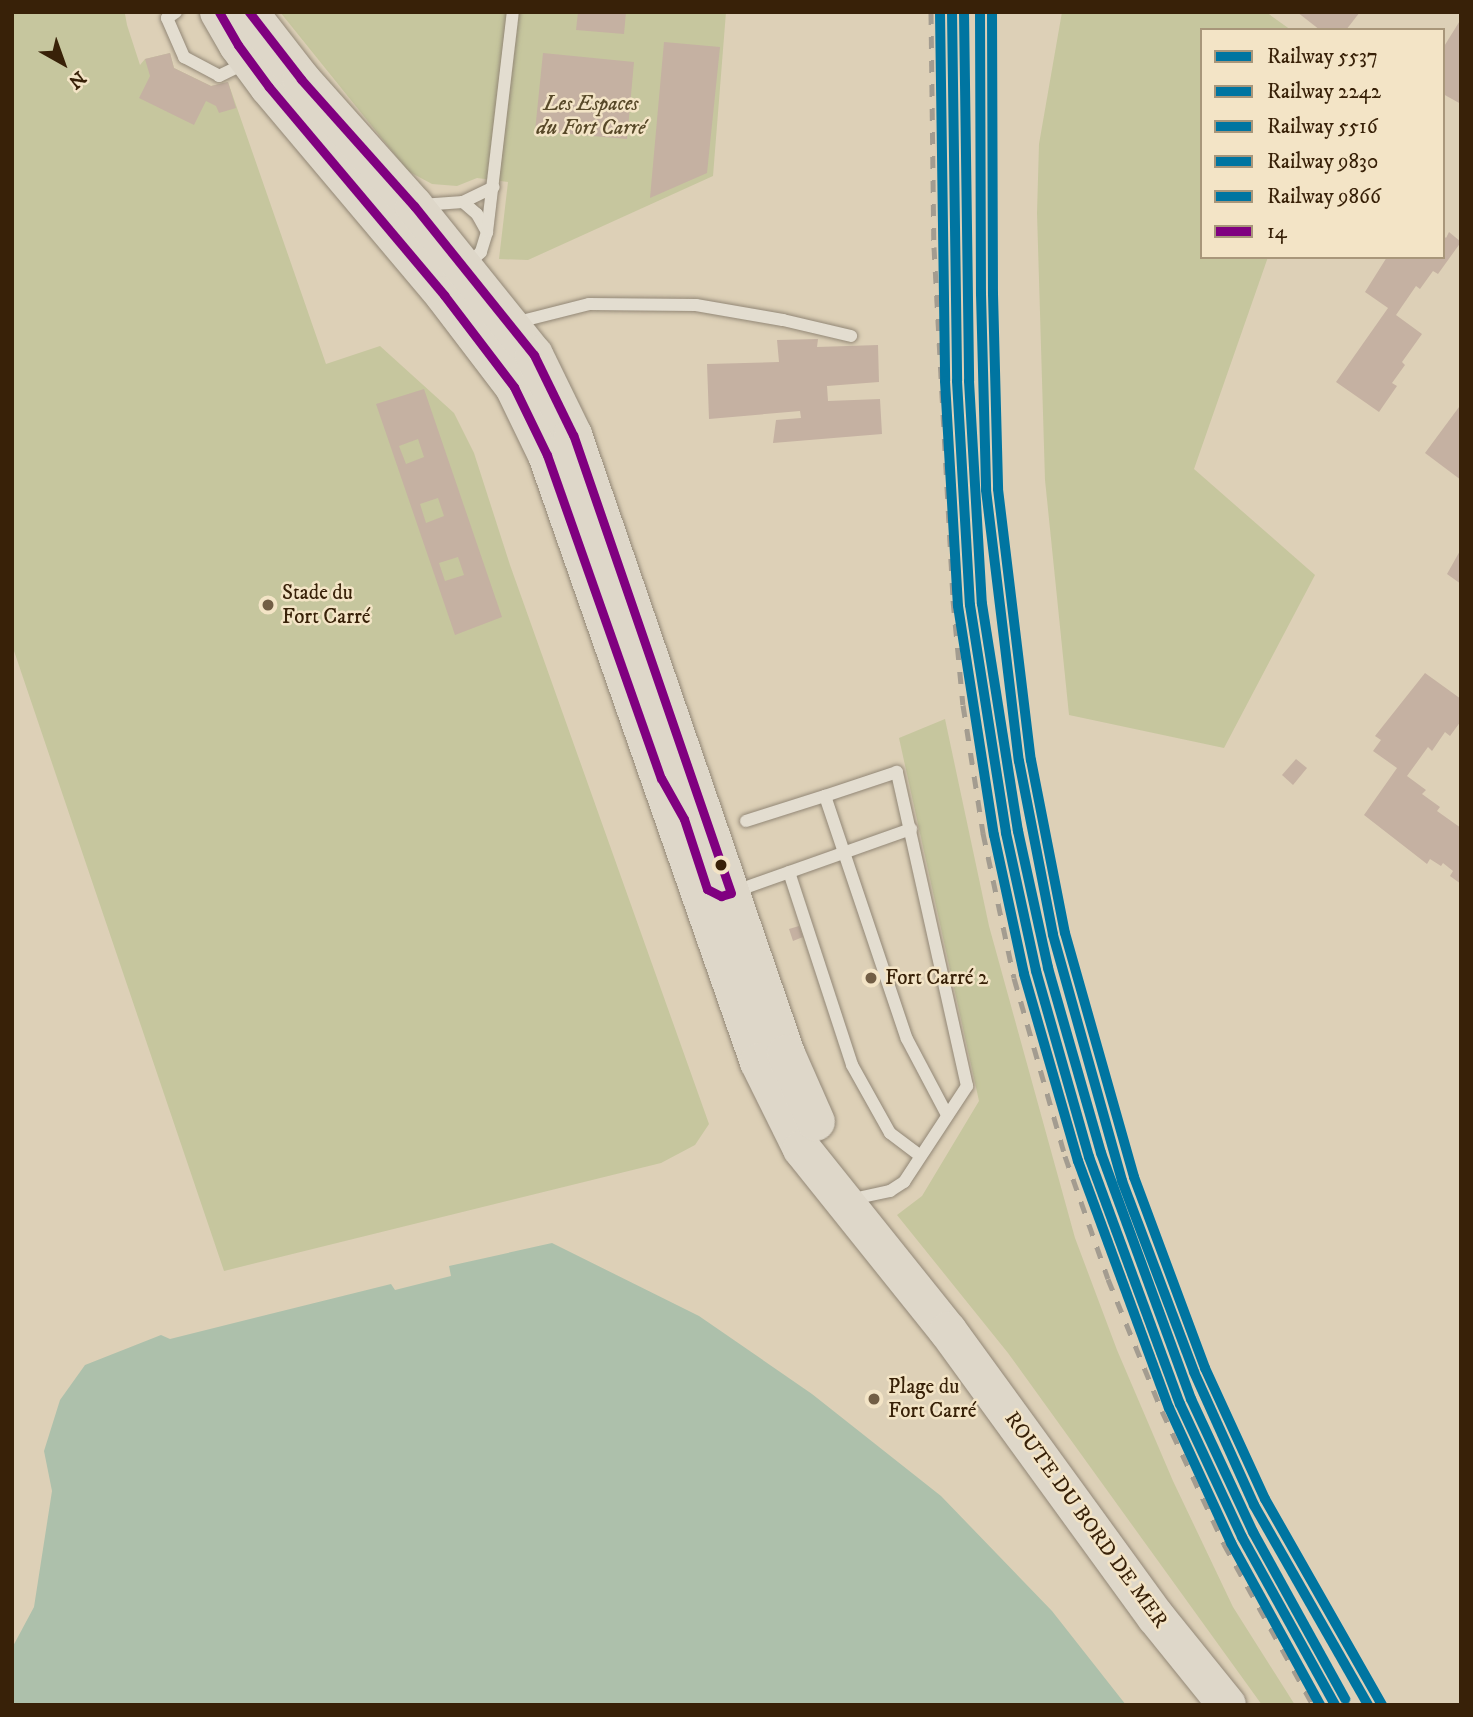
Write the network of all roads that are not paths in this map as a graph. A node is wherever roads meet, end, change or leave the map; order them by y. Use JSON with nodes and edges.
{"nodes":[{"id":1,"x":176,"y":12,"type":"edge"},
{"id":2,"x":219,"y":12,"type":"edge"},
{"id":3,"x":249,"y":12,"type":"edge"},
{"id":4,"x":513,"y":12,"type":"edge"},
{"id":5,"x":249,"y":60,"type":"junction"},
{"id":6,"x":347,"y":181,"type":"junction"},
{"id":7,"x":494,"y":187,"type":"junction"},
{"id":8,"x":463,"y":202,"type":"junction"},
{"id":9,"x":414,"y":206,"type":"junction"},
{"id":10,"x":487,"y":232,"type":"junction"},
{"id":11,"x":464,"y":268,"type":"junction"},
{"id":12,"x":509,"y":325,"type":"junction"},
{"id":13,"x":851,"y":336,"type":"dead end"},
{"id":14,"x":661,"y":778,"type":"junction"},
{"id":15,"x":825,"y":796,"type":"junction"},
{"id":16,"x":746,"y":821,"type":"dead end"},
{"id":17,"x":911,"y":829,"type":"junction"},
{"id":18,"x":843,"y":854,"type":"junction"},
{"id":19,"x":789,"y":872,"type":"junction"},
{"id":20,"x":731,"y":893,"type":"junction"},
{"id":21,"x":947,"y":1115,"type":"junction"},
{"id":22,"x":920,"y":1156,"type":"junction"},
{"id":23,"x":862,"y":1197,"type":"junction"},
{"id":24,"x":948,"y":1331,"type":"junction"},
{"id":25,"x":1227,"y":1705,"type":"edge"}],
"edges":[{"from":1,"to":5,"type":"lane"},
{"from":2,"to":5,"type":"main road"},
{"from":3,"to":9,"type":"main road"},
{"from":4,"to":7,"type":"lane"},
{"from":5,"to":6,"type":"main road"},
{"from":6,"to":11,"type":"main road"},
{"from":6,"to":14,"type":"main road"},
{"from":7,"to":8,"type":"lane"},
{"from":7,"to":10,"type":"lane"},
{"from":8,"to":9,"type":"lane"},
{"from":8,"to":10,"type":"lane"},
{"from":9,"to":11,"type":"main road"},
{"from":10,"to":11,"type":"lane"},
{"from":11,"to":12,"type":"main road"},
{"from":12,"to":13,"type":"lane"},
{"from":12,"to":20,"type":"main road"},
{"from":14,"to":20,"type":"main road"},
{"from":14,"to":24,"type":"main road"},
{"from":15,"to":16,"type":"lane"},
{"from":15,"to":17,"type":"lane"},
{"from":15,"to":18,"type":"lane"},
{"from":17,"to":18,"type":"lane"},
{"from":17,"to":21,"type":"lane"},
{"from":18,"to":19,"type":"lane"},
{"from":18,"to":21,"type":"lane"},
{"from":19,"to":20,"type":"lane"},
{"from":19,"to":22,"type":"lane"},
{"from":20,"to":23,"type":"main road"},
{"from":21,"to":22,"type":"lane"},
{"from":22,"to":23,"type":"lane"},
{"from":23,"to":24,"type":"main road"},
{"from":24,"to":25,"type":"main road","name":"ROUTE DU BORD DE MER"}]}
